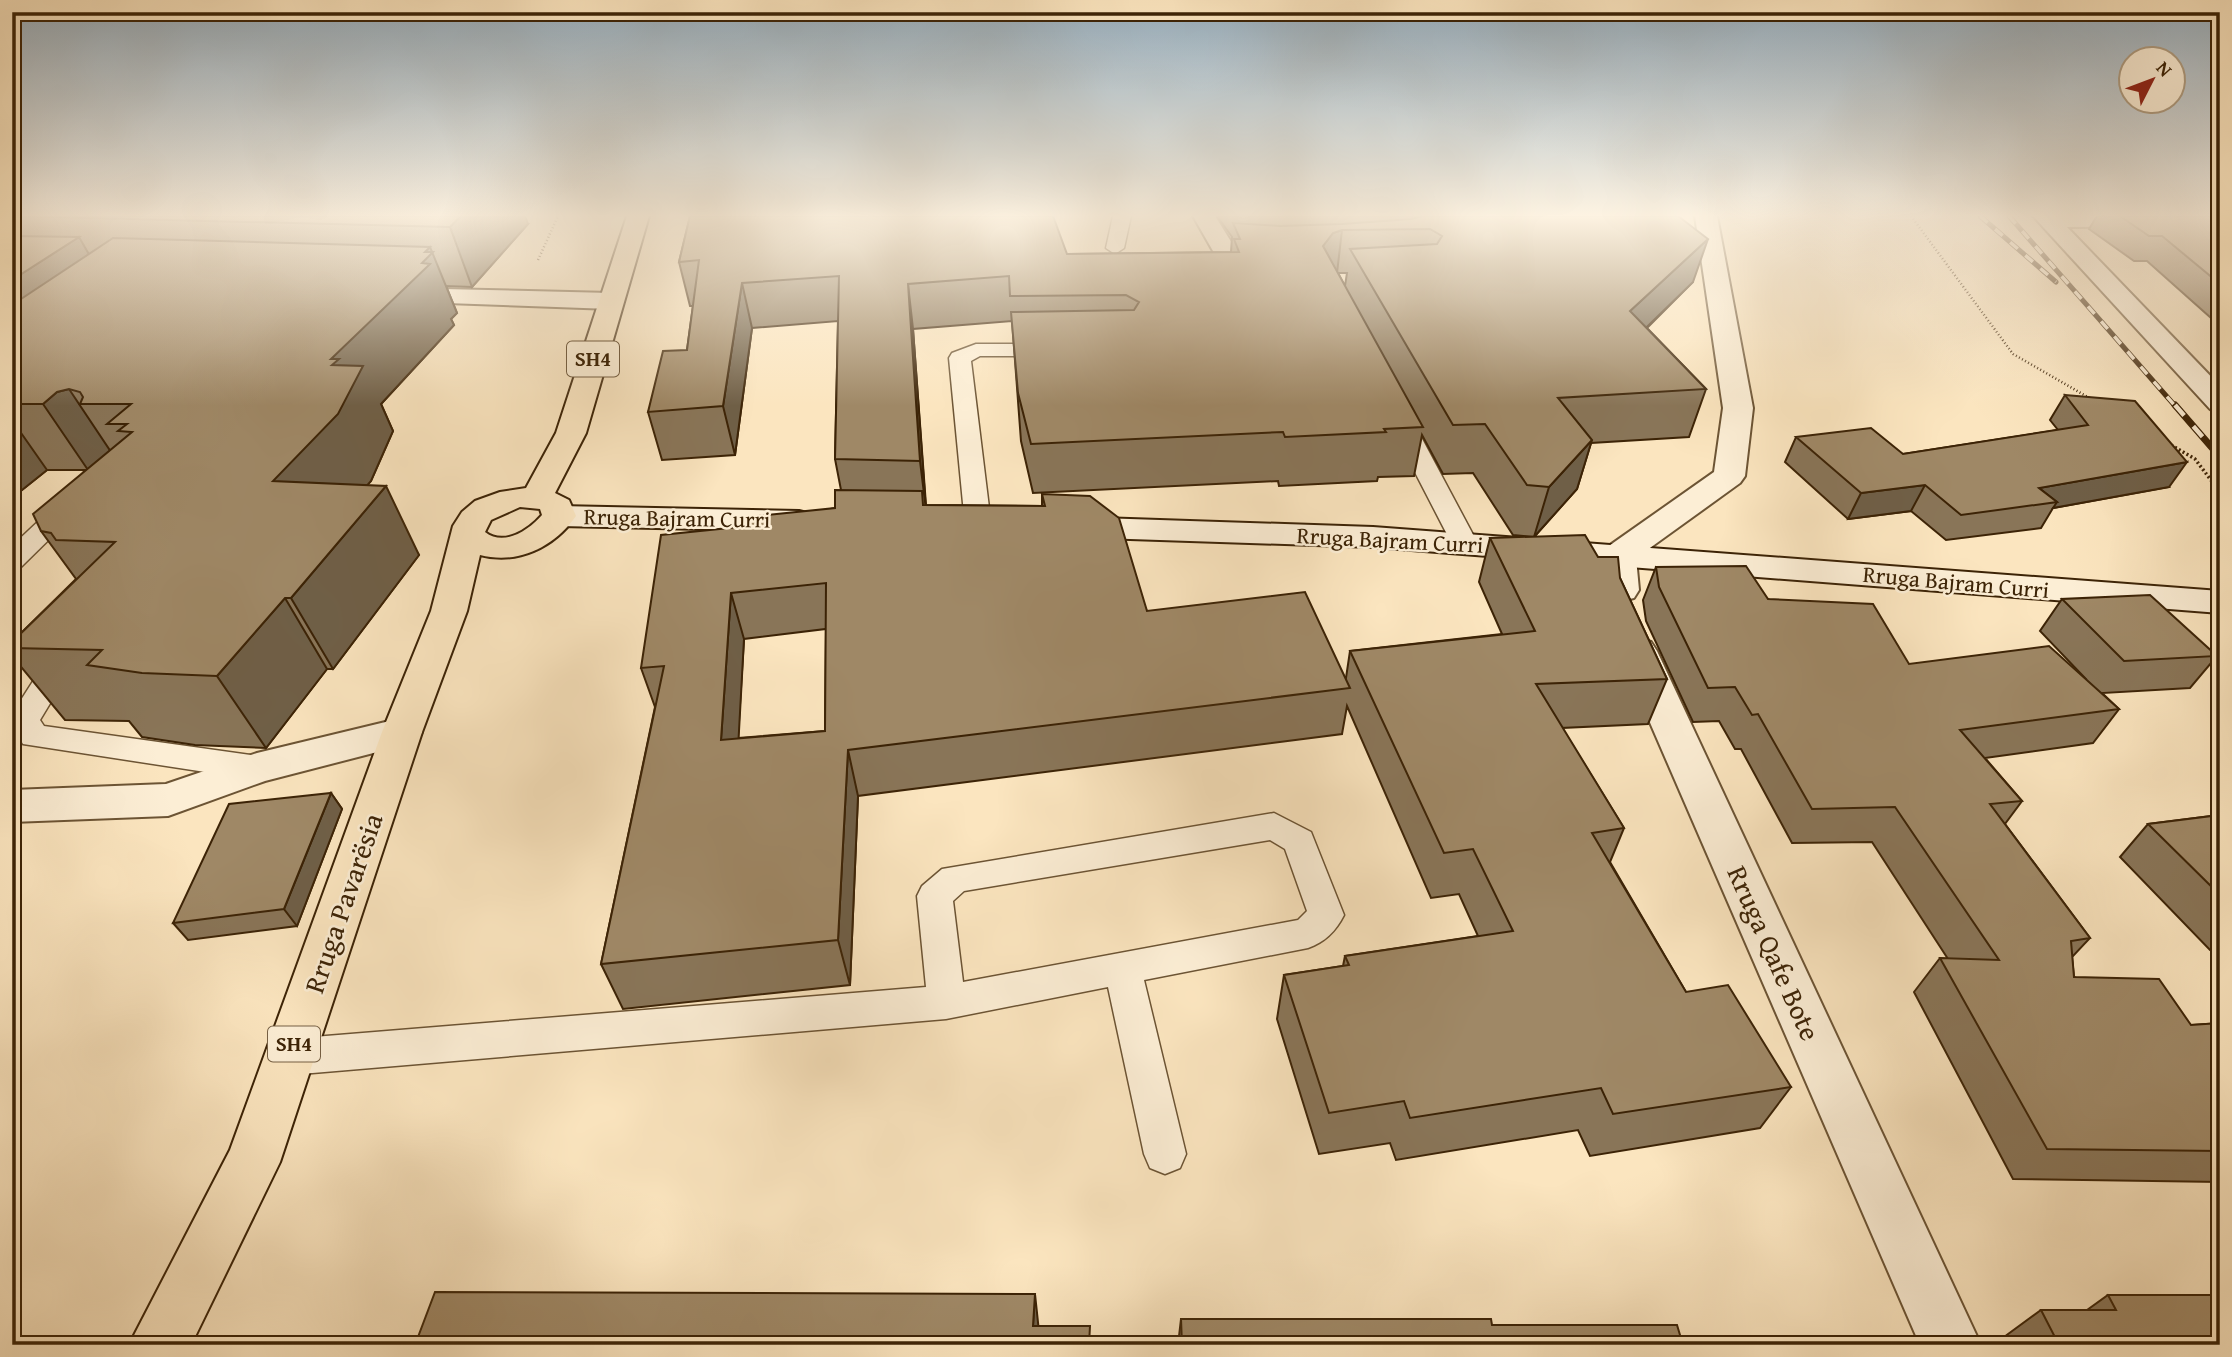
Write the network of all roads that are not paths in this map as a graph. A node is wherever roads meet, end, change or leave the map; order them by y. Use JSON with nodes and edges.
{"nodes":[{"id":1,"x":618,"y":279,"type":"edge"},
{"id":2,"x":1717,"y":279,"type":"edge"},
{"id":3,"x":2103,"y":279,"type":"edge"},
{"id":4,"x":370,"y":295,"type":"edge"},
{"id":5,"x":611,"y":301,"type":"junction"},
{"id":6,"x":1072,"y":349,"type":"edge"},
{"id":7,"x":1388,"y":398,"type":"edge"},
{"id":8,"x":2220,"y":403,"type":"edge"},
{"id":9,"x":92,"y":484,"type":"edge"},
{"id":10,"x":548,"y":507,"type":"junction"},
{"id":11,"x":824,"y":521,"type":"edge"},
{"id":12,"x":991,"y":524,"type":"joint"},
{"id":13,"x":468,"y":535,"type":"junction"},
{"id":14,"x":525,"y":543,"type":"junction"},
{"id":15,"x":1465,"y":544,"type":"junction"},
{"id":16,"x":1618,"y":555,"type":"junction"},
{"id":17,"x":12,"y":561,"type":"edge"},
{"id":18,"x":2220,"y":602,"type":"edge"},
{"id":19,"x":449,"y":611,"type":"junction"},
{"id":20,"x":78,"y":633,"type":"edge"},
{"id":21,"x":402,"y":732,"type":"junction"},
{"id":22,"x":257,"y":768,"type":"junction"},
{"id":23,"x":12,"y":806,"type":"edge"},
{"id":24,"x":1122,"y":968,"type":"junction"},
{"id":25,"x":946,"y":1002,"type":"junction"},
{"id":26,"x":289,"y":1058,"type":"junction"},
{"id":27,"x":1166,"y":1154,"type":"dead end"},
{"id":28,"x":159,"y":1345,"type":"edge"},
{"id":29,"x":1951,"y":1345,"type":"edge"}],
"edges":[{"from":1,"to":5,"type":"main road","number":"SH4"},
{"from":2,"to":16,"type":"street"},
{"from":3,"to":8,"type":"street"},
{"from":4,"to":5,"type":"street"},
{"from":5,"to":10,"type":"main road","number":"SH4"},
{"from":6,"to":12,"type":"lane"},
{"from":7,"to":15,"type":"lane"},
{"from":9,"to":17,"type":"lane"},
{"from":10,"to":11,"type":"street","name":"Rruga Bajram Curri"},
{"from":10,"to":13,"type":"main road","number":"SH4"},
{"from":10,"to":14,"type":"main road","number":"SH4"},
{"from":12,"to":15,"type":"street","name":"Rruga Bajram Curri"},
{"from":13,"to":14,"type":"main road","number":"SH4"},
{"from":13,"to":19,"type":"main road","name":"Rruga Pavarësia","number":"SH4"},
{"from":14,"to":19,"type":"main road","name":"Rruga Pavarësia","number":"SH4"},
{"from":15,"to":16,"type":"street","name":"Rruga Bajram Curri"},
{"from":16,"to":18,"type":"street","name":"Rruga Bajram Curri"},
{"from":16,"to":29,"type":"street","name":"Rruga Qafe Bote"},
{"from":19,"to":21,"type":"main road","name":"Rruga Pavarësia","number":"SH4"},
{"from":20,"to":22,"type":"lane"},
{"from":21,"to":22,"type":"street"},
{"from":21,"to":26,"type":"main road","name":"Rruga Pavarësia","number":"SH4"},
{"from":22,"to":23,"type":"street"},
{"from":24,"to":25,"type":"lane"},
{"from":24,"to":25,"type":"lane"},
{"from":24,"to":27,"type":"lane"},
{"from":25,"to":26,"type":"lane"},
{"from":26,"to":28,"type":"main road","name":"Rruga Pavarësia","number":"SH4"}]}
